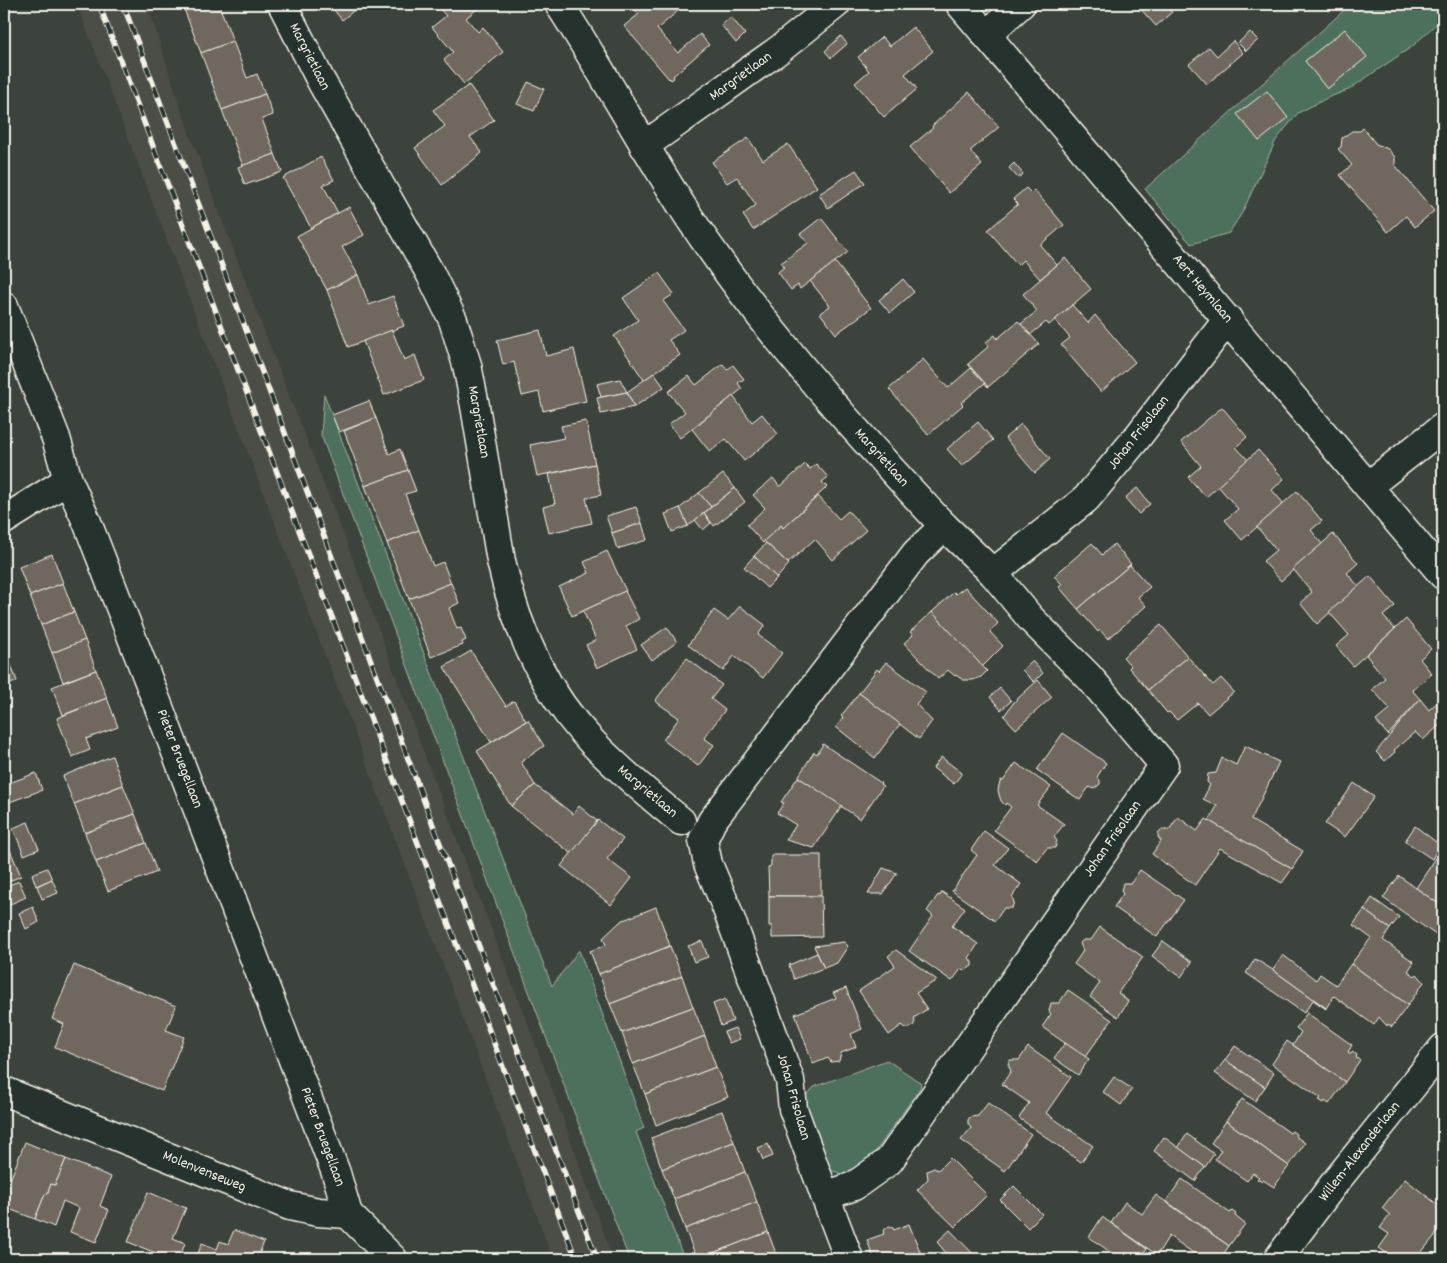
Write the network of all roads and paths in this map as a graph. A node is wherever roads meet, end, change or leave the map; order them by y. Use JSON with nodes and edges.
{"nodes":[{"id":1,"x":282,"y":4,"type":"edge"},
{"id":2,"x":559,"y":4,"type":"edge"},
{"id":3,"x":836,"y":4,"type":"edge"},
{"id":4,"x":960,"y":4,"type":"edge"},
{"id":5,"x":1022,"y":4,"type":"edge"},
{"id":6,"x":986,"y":35,"type":"junction"},
{"id":7,"x":644,"y":146,"type":"junction"},
{"id":8,"x":4,"y":306,"type":"edge"},
{"id":9,"x":1228,"y":319,"type":"junction"},
{"id":10,"x":1443,"y":428,"type":"edge"},
{"id":11,"x":68,"y":480,"type":"junction"},
{"id":12,"x":1368,"y":486,"type":"junction"},
{"id":13,"x":4,"y":520,"type":"edge"},
{"id":14,"x":944,"y":526,"type":"junction"},
{"id":15,"x":993,"y":573,"type":"junction"},
{"id":16,"x":1443,"y":575,"type":"edge"},
{"id":17,"x":681,"y":821,"type":"dead end"},
{"id":18,"x":1443,"y":1048,"type":"edge"},
{"id":19,"x":4,"y":1091,"type":"edge"},
{"id":20,"x":825,"y":1196,"type":"junction"},
{"id":21,"x":348,"y":1214,"type":"junction"},
{"id":22,"x":393,"y":1259,"type":"edge"},
{"id":23,"x":849,"y":1259,"type":"edge"},
{"id":24,"x":1278,"y":1259,"type":"edge"}],
"edges":[{"from":1,"to":17,"type":"street","name":"Margrietlaan"},
{"from":2,"to":7,"type":"street","name":"Margrietlaan"},
{"from":3,"to":7,"type":"street","name":"Margrietlaan"},
{"from":4,"to":6,"type":"street","name":"Aert Heymlaan"},
{"from":5,"to":6,"type":"street"},
{"from":6,"to":9,"type":"street","name":"Aert Heymlaan"},
{"from":7,"to":14,"type":"street","name":"Margrietlaan"},
{"from":8,"to":11,"type":"street","name":"Pieter Bruegellaan"},
{"from":9,"to":12,"type":"street","name":"Aert Heymlaan"},
{"from":9,"to":15,"type":"street","name":"Johan Frisolaan"},
{"from":10,"to":12,"type":"street"},
{"from":11,"to":13,"type":"street"},
{"from":11,"to":21,"type":"street","name":"Pieter Bruegellaan"},
{"from":12,"to":16,"type":"street","name":"Aert Heymlaan"},
{"from":14,"to":15,"type":"street","name":"Johan Frisolaan"},
{"from":14,"to":20,"type":"street","name":"Johan Frisolaan"},
{"from":15,"to":20,"type":"street","name":"Johan Frisolaan"},
{"from":18,"to":24,"type":"street","name":"Willem-Alexanderlaan"},
{"from":19,"to":21,"type":"street","name":"Molenvenseweg"},
{"from":20,"to":23,"type":"street"},
{"from":21,"to":22,"type":"street"}]}
